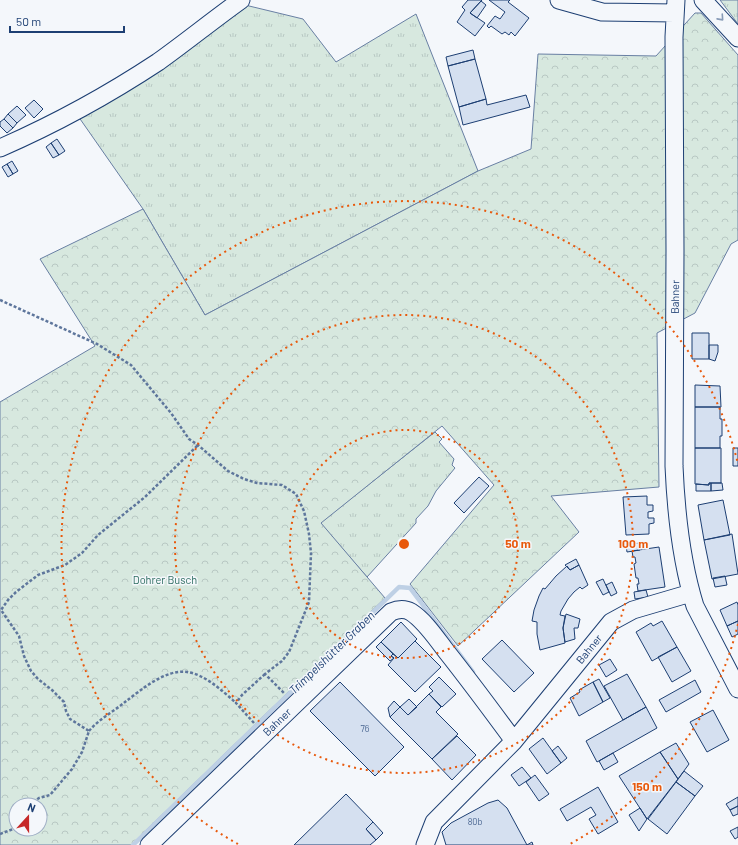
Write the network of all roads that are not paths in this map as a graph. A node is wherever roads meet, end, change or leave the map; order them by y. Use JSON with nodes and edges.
{"nodes":[{"id":1,"x":241,"y":0,"type":"edge"},
{"id":2,"x":559,"y":0,"type":"edge"},
{"id":3,"x":703,"y":0,"type":"edge"},
{"id":4,"x":675,"y":6,"type":"edge"},
{"id":5,"x":738,"y":38,"type":"edge"},
{"id":6,"x":0,"y":148,"type":"edge"},
{"id":7,"x":691,"y":593,"type":"junction"},
{"id":8,"x":738,"y":689,"type":"edge"},
{"id":9,"x":514,"y":741,"type":"junction"},
{"id":10,"x":150,"y":845,"type":"edge"},
{"id":11,"x":425,"y":845,"type":"edge"}],
"edges":[{"from":1,"to":6,"type":"street"},
{"from":2,"to":4,"type":"street"},
{"from":3,"to":5,"type":"street","one_way":true},
{"from":4,"to":7,"type":"street","name":"Bahner"},
{"from":7,"to":8,"type":"street","name":"Bahner"},
{"from":7,"to":9,"type":"street","name":"Bahner"},
{"from":9,"to":10,"type":"street","name":"Bahner"},
{"from":9,"to":11,"type":"street","name":"Bahner"}]}
